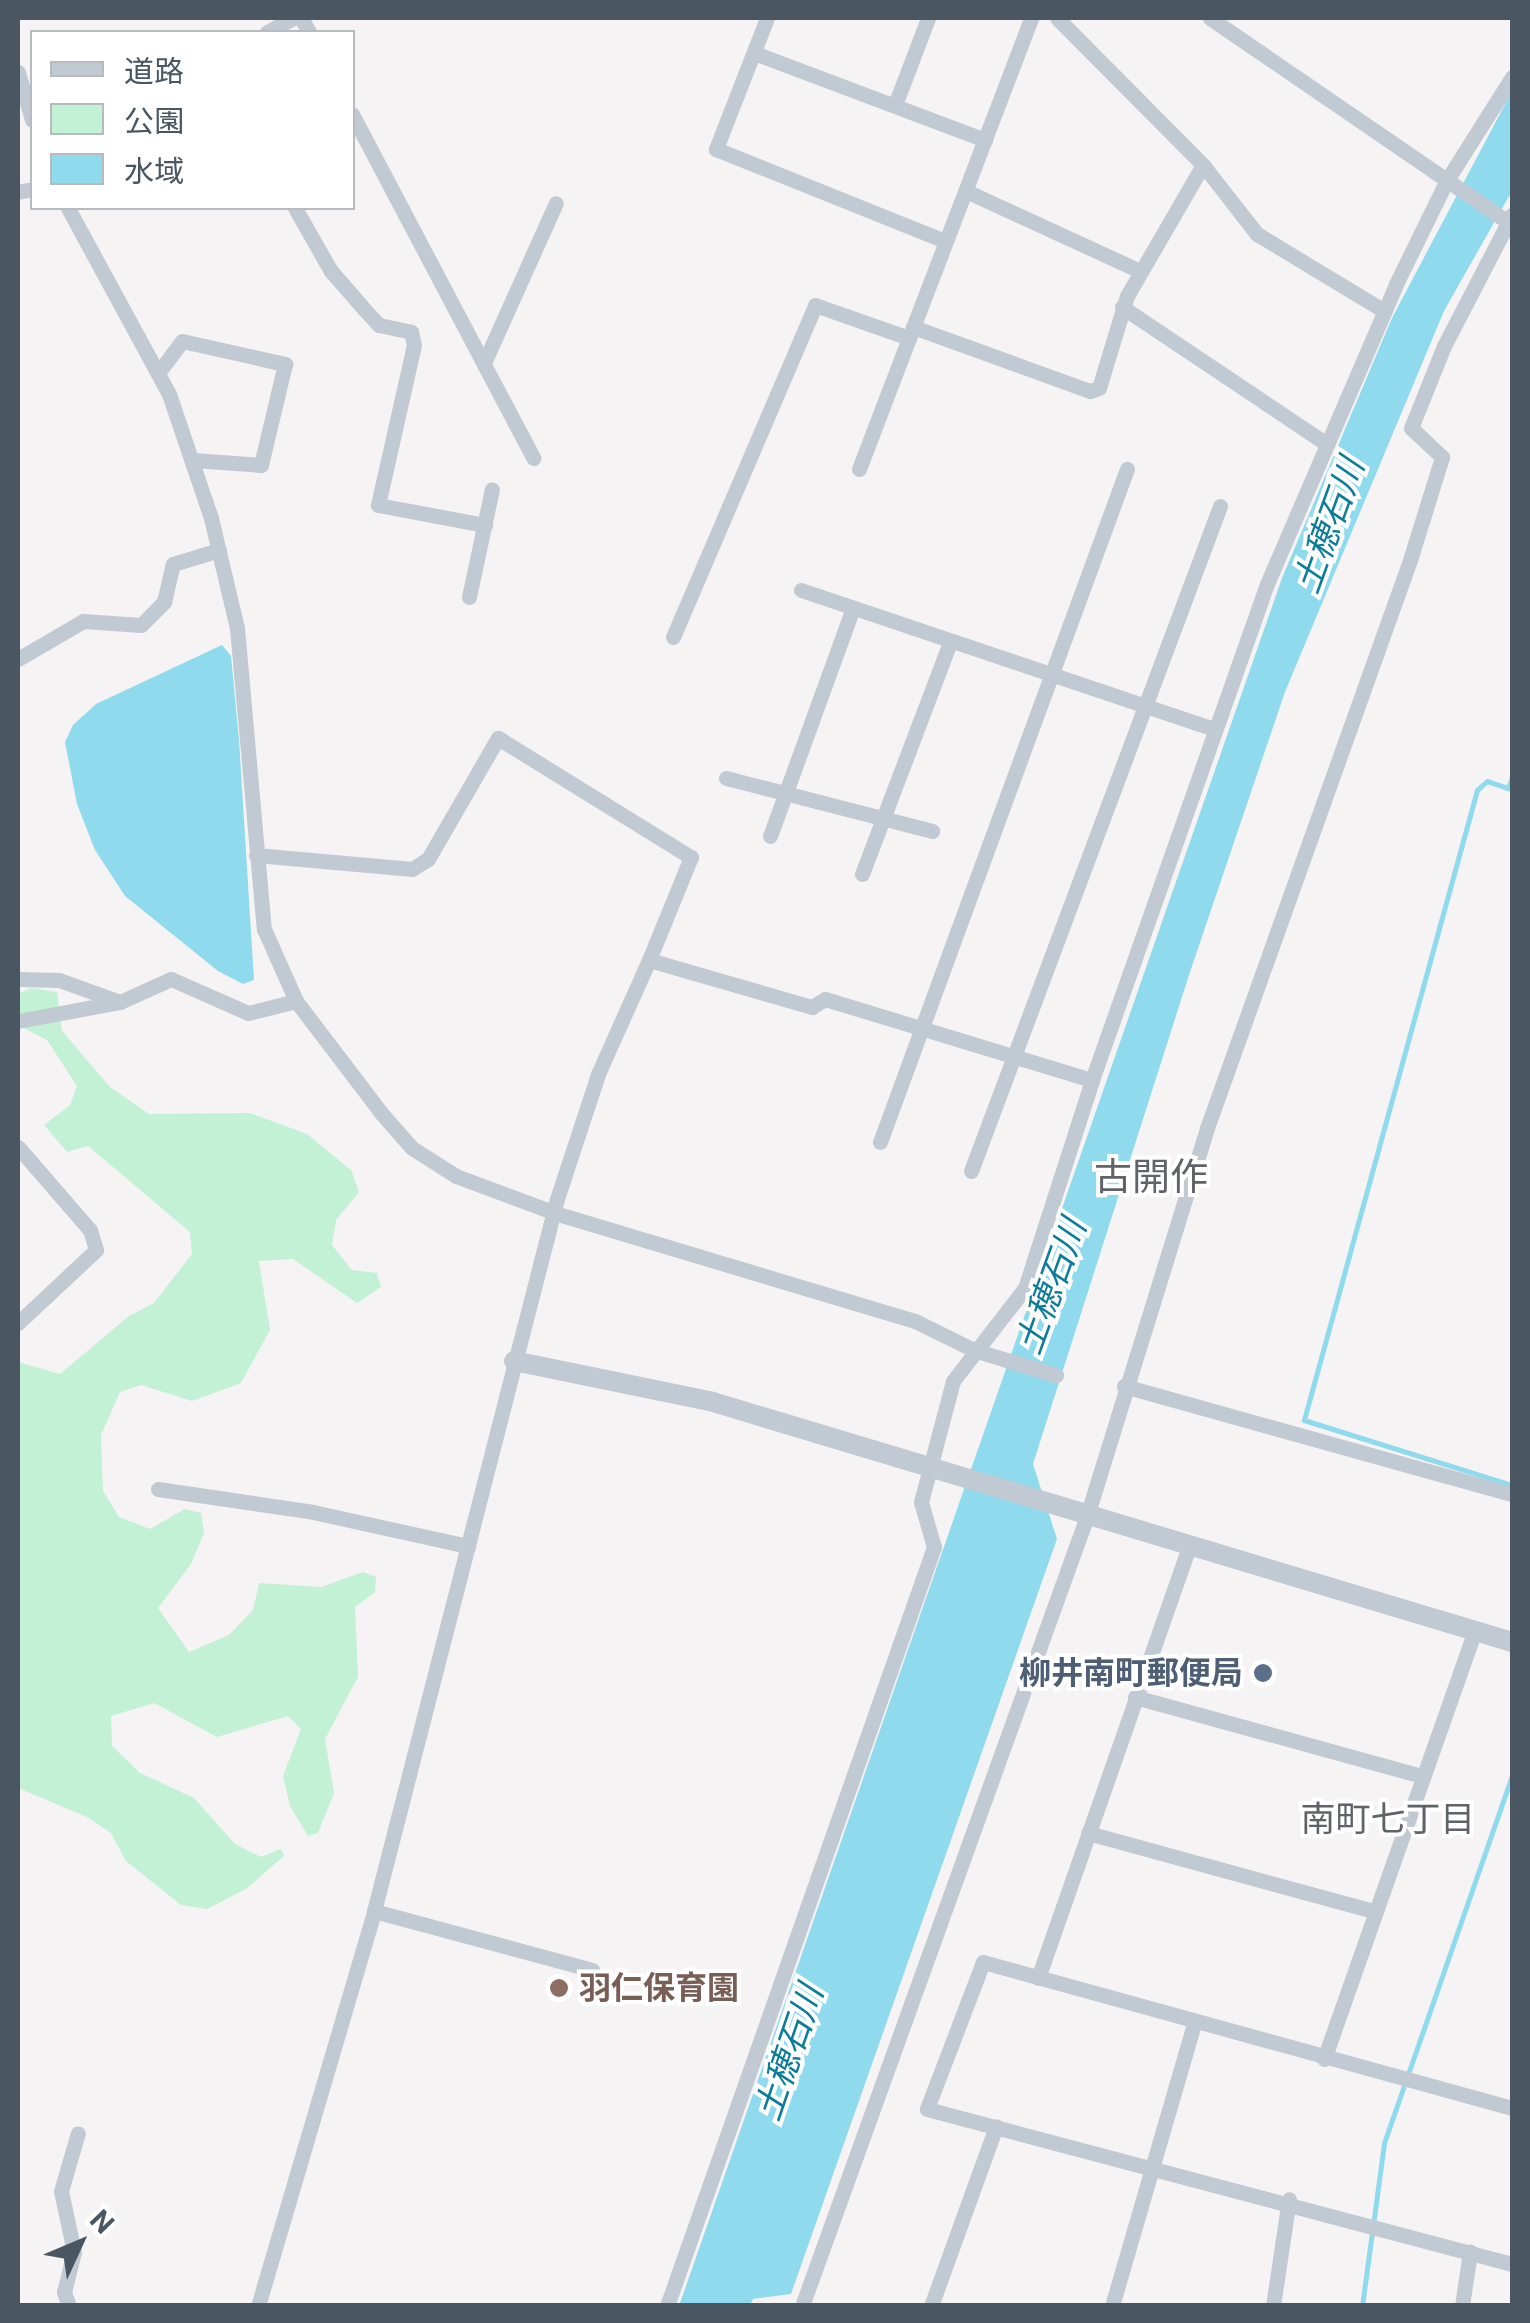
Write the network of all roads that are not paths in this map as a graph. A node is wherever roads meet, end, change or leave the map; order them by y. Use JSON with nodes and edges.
{"nodes":[{"id":1,"x":293,"y":18,"type":"edge"},
{"id":2,"x":767,"y":18,"type":"edge"},
{"id":3,"x":928,"y":18,"type":"edge"},
{"id":4,"x":1031,"y":18,"type":"edge"},
{"id":5,"x":1057,"y":18,"type":"edge"},
{"id":6,"x":1210,"y":18,"type":"edge"},
{"id":7,"x":271,"y":30,"type":"edge"},
{"id":8,"x":754,"y":53,"type":"junction"},
{"id":9,"x":1512,"y":77,"type":"edge"},
{"id":10,"x":18,"y":82,"type":"edge"},
{"id":11,"x":894,"y":105,"type":"junction"},
{"id":12,"x":30,"y":115,"type":"edge"},
{"id":13,"x":355,"y":120,"type":"edge"},
{"id":14,"x":985,"y":140,"type":"junction"},
{"id":15,"x":1203,"y":164,"type":"junction"},
{"id":16,"x":1450,"y":181,"type":"junction"},
{"id":17,"x":966,"y":191,"type":"junction"},
{"id":18,"x":556,"y":203,"type":"dead end"},
{"id":19,"x":69,"y":210,"type":"edge"},
{"id":20,"x":296,"y":210,"type":"edge"},
{"id":21,"x":1509,"y":220,"type":"edge"},
{"id":22,"x":945,"y":241,"type":"junction"},
{"id":23,"x":1140,"y":271,"type":"junction"},
{"id":24,"x":1122,"y":308,"type":"junction"},
{"id":25,"x":1384,"y":311,"type":"junction"},
{"id":26,"x":911,"y":333,"type":"junction"},
{"id":27,"x":484,"y":364,"type":"junction"},
{"id":28,"x":158,"y":373,"type":"junction"},
{"id":29,"x":1328,"y":444,"type":"junction"},
{"id":30,"x":533,"y":458,"type":"dead end"},
{"id":31,"x":193,"y":460,"type":"junction"},
{"id":32,"x":858,"y":469,"type":"dead end"},
{"id":33,"x":1127,"y":469,"type":"dead end"},
{"id":34,"x":492,"y":489,"type":"dead end"},
{"id":35,"x":1220,"y":506,"type":"dead end"},
{"id":36,"x":485,"y":526,"type":"junction"},
{"id":37,"x":219,"y":550,"type":"junction"},
{"id":38,"x":801,"y":590,"type":"dead end"},
{"id":39,"x":469,"y":597,"type":"dead end"},
{"id":40,"x":852,"y":608,"type":"junction"},
{"id":41,"x":673,"y":636,"type":"dead end"},
{"id":42,"x":950,"y":642,"type":"junction"},
{"id":43,"x":18,"y":659,"type":"edge"},
{"id":44,"x":1052,"y":677,"type":"junction"},
{"id":45,"x":1146,"y":707,"type":"junction"},
{"id":46,"x":1212,"y":728,"type":"junction"},
{"id":47,"x":726,"y":778,"type":"dead end"},
{"id":48,"x":784,"y":794,"type":"junction"},
{"id":49,"x":883,"y":819,"type":"junction"},
{"id":50,"x":932,"y":831,"type":"dead end"},
{"id":51,"x":770,"y":836,"type":"dead end"},
{"id":52,"x":256,"y":854,"type":"junction"},
{"id":53,"x":862,"y":874,"type":"dead end"},
{"id":54,"x":648,"y":960,"type":"junction"},
{"id":55,"x":18,"y":979,"type":"edge"},
{"id":56,"x":296,"y":1001,"type":"junction"},
{"id":57,"x":120,"y":1002,"type":"junction"},
{"id":58,"x":18,"y":1021,"type":"edge"},
{"id":59,"x":919,"y":1026,"type":"junction"},
{"id":60,"x":1013,"y":1055,"type":"junction"},
{"id":61,"x":1092,"y":1080,"type":"junction"},
{"id":62,"x":880,"y":1142,"type":"dead end"},
{"id":63,"x":18,"y":1147,"type":"edge"},
{"id":64,"x":971,"y":1171,"type":"dead end"},
{"id":65,"x":558,"y":1214,"type":"junction"},
{"id":66,"x":18,"y":1323,"type":"edge"},
{"id":67,"x":974,"y":1350,"type":"junction"},
{"id":68,"x":514,"y":1360,"type":"junction"},
{"id":69,"x":1056,"y":1375,"type":"dead end"},
{"id":70,"x":1124,"y":1386,"type":"junction"},
{"id":71,"x":928,"y":1472,"type":"junction"},
{"id":72,"x":158,"y":1490,"type":"dead end"},
{"id":73,"x":1512,"y":1494,"type":"edge"},
{"id":74,"x":1087,"y":1516,"type":"junction"},
{"id":75,"x":468,"y":1546,"type":"junction"},
{"id":76,"x":1189,"y":1547,"type":"junction"},
{"id":77,"x":1475,"y":1631,"type":"junction"},
{"id":78,"x":1512,"y":1642,"type":"edge"},
{"id":79,"x":1135,"y":1698,"type":"junction"},
{"id":80,"x":1422,"y":1776,"type":"junction"},
{"id":81,"x":1088,"y":1833,"type":"junction"},
{"id":82,"x":1374,"y":1911,"type":"junction"},
{"id":83,"x":374,"y":1912,"type":"junction"},
{"id":84,"x":592,"y":1970,"type":"dead end"},
{"id":85,"x":1038,"y":1978,"type":"junction"},
{"id":86,"x":1195,"y":2020,"type":"junction"},
{"id":87,"x":1324,"y":2059,"type":"junction"},
{"id":88,"x":1512,"y":2108,"type":"edge"},
{"id":89,"x":996,"y":2126,"type":"junction"},
{"id":90,"x":78,"y":2133,"type":"dead end"},
{"id":91,"x":1152,"y":2167,"type":"junction"},
{"id":92,"x":1289,"y":2200,"type":"junction"},
{"id":93,"x":1470,"y":2252,"type":"junction"},
{"id":94,"x":1512,"y":2264,"type":"edge"},
{"id":95,"x":69,"y":2306,"type":"edge"},
{"id":96,"x":258,"y":2306,"type":"edge"},
{"id":97,"x":667,"y":2306,"type":"edge"},
{"id":98,"x":802,"y":2306,"type":"edge"},
{"id":99,"x":931,"y":2306,"type":"edge"},
{"id":100,"x":1112,"y":2306,"type":"edge"},
{"id":101,"x":1274,"y":2306,"type":"edge"},
{"id":102,"x":1462,"y":2306,"type":"edge"}],
"edges":[{"from":1,"to":7,"type":"street"},
{"from":2,"to":8,"type":"street"},
{"from":3,"to":11,"type":"street"},
{"from":4,"to":14,"type":"street"},
{"from":5,"to":15,"type":"street"},
{"from":6,"to":16,"type":"street"},
{"from":8,"to":11,"type":"street"},
{"from":8,"to":22,"type":"street"},
{"from":9,"to":16,"type":"street"},
{"from":10,"to":12,"type":"street"},
{"from":11,"to":14,"type":"street"},
{"from":13,"to":27,"type":"street"},
{"from":14,"to":17,"type":"street"},
{"from":15,"to":23,"type":"street"},
{"from":15,"to":25,"type":"street"},
{"from":16,"to":21,"type":"street"},
{"from":16,"to":25,"type":"street"},
{"from":17,"to":22,"type":"street"},
{"from":17,"to":23,"type":"street"},
{"from":18,"to":27,"type":"street"},
{"from":19,"to":28,"type":"street"},
{"from":20,"to":36,"type":"street"},
{"from":21,"to":70,"type":"street"},
{"from":22,"to":26,"type":"street"},
{"from":23,"to":24,"type":"street"},
{"from":24,"to":26,"type":"street"},
{"from":24,"to":29,"type":"street"},
{"from":25,"to":29,"type":"street"},
{"from":26,"to":32,"type":"street"},
{"from":26,"to":41,"type":"street"},
{"from":27,"to":30,"type":"street"},
{"from":28,"to":31,"type":"street"},
{"from":28,"to":31,"type":"street"},
{"from":29,"to":46,"type":"street"},
{"from":31,"to":37,"type":"street"},
{"from":33,"to":44,"type":"street"},
{"from":34,"to":36,"type":"street"},
{"from":35,"to":45,"type":"street"},
{"from":36,"to":39,"type":"street"},
{"from":37,"to":43,"type":"street"},
{"from":37,"to":52,"type":"street"},
{"from":38,"to":40,"type":"street"},
{"from":40,"to":42,"type":"street"},
{"from":40,"to":48,"type":"street"},
{"from":42,"to":44,"type":"street"},
{"from":42,"to":49,"type":"street"},
{"from":44,"to":45,"type":"street"},
{"from":44,"to":59,"type":"street"},
{"from":45,"to":46,"type":"street"},
{"from":45,"to":60,"type":"street"},
{"from":46,"to":61,"type":"street"},
{"from":47,"to":48,"type":"street"},
{"from":48,"to":49,"type":"street"},
{"from":48,"to":51,"type":"street"},
{"from":49,"to":50,"type":"street"},
{"from":49,"to":53,"type":"street"},
{"from":52,"to":54,"type":"street"},
{"from":52,"to":56,"type":"street"},
{"from":54,"to":59,"type":"street"},
{"from":54,"to":65,"type":"street"},
{"from":55,"to":57,"type":"street"},
{"from":56,"to":57,"type":"street"},
{"from":56,"to":65,"type":"street"},
{"from":57,"to":58,"type":"street"},
{"from":59,"to":60,"type":"street"},
{"from":59,"to":62,"type":"street"},
{"from":60,"to":61,"type":"street"},
{"from":60,"to":64,"type":"street"},
{"from":61,"to":67,"type":"street"},
{"from":63,"to":66,"type":"street"},
{"from":65,"to":67,"type":"street"},
{"from":65,"to":68,"type":"street"},
{"from":67,"to":69,"type":"street"},
{"from":67,"to":71,"type":"street"},
{"from":68,"to":71,"type":"street"},
{"from":68,"to":75,"type":"street"},
{"from":70,"to":73,"type":"street"},
{"from":70,"to":74,"type":"street"},
{"from":71,"to":74,"type":"street"},
{"from":71,"to":97,"type":"street"},
{"from":72,"to":75,"type":"street"},
{"from":74,"to":76,"type":"street"},
{"from":74,"to":98,"type":"street"},
{"from":75,"to":83,"type":"street"},
{"from":76,"to":77,"type":"street"},
{"from":76,"to":79,"type":"street"},
{"from":77,"to":78,"type":"street"},
{"from":77,"to":80,"type":"street"},
{"from":79,"to":80,"type":"street"},
{"from":79,"to":81,"type":"street"},
{"from":80,"to":82,"type":"street"},
{"from":81,"to":82,"type":"street"},
{"from":81,"to":85,"type":"street"},
{"from":82,"to":87,"type":"street"},
{"from":83,"to":84,"type":"street"},
{"from":83,"to":96,"type":"street"},
{"from":85,"to":86,"type":"street"},
{"from":85,"to":89,"type":"street"},
{"from":86,"to":87,"type":"street"},
{"from":86,"to":91,"type":"street"},
{"from":87,"to":88,"type":"street"},
{"from":89,"to":91,"type":"street"},
{"from":89,"to":99,"type":"street"},
{"from":90,"to":95,"type":"street"},
{"from":91,"to":92,"type":"street"},
{"from":91,"to":100,"type":"street"},
{"from":92,"to":93,"type":"street"},
{"from":92,"to":101,"type":"street"},
{"from":93,"to":94,"type":"street"},
{"from":93,"to":102,"type":"street"}]}
